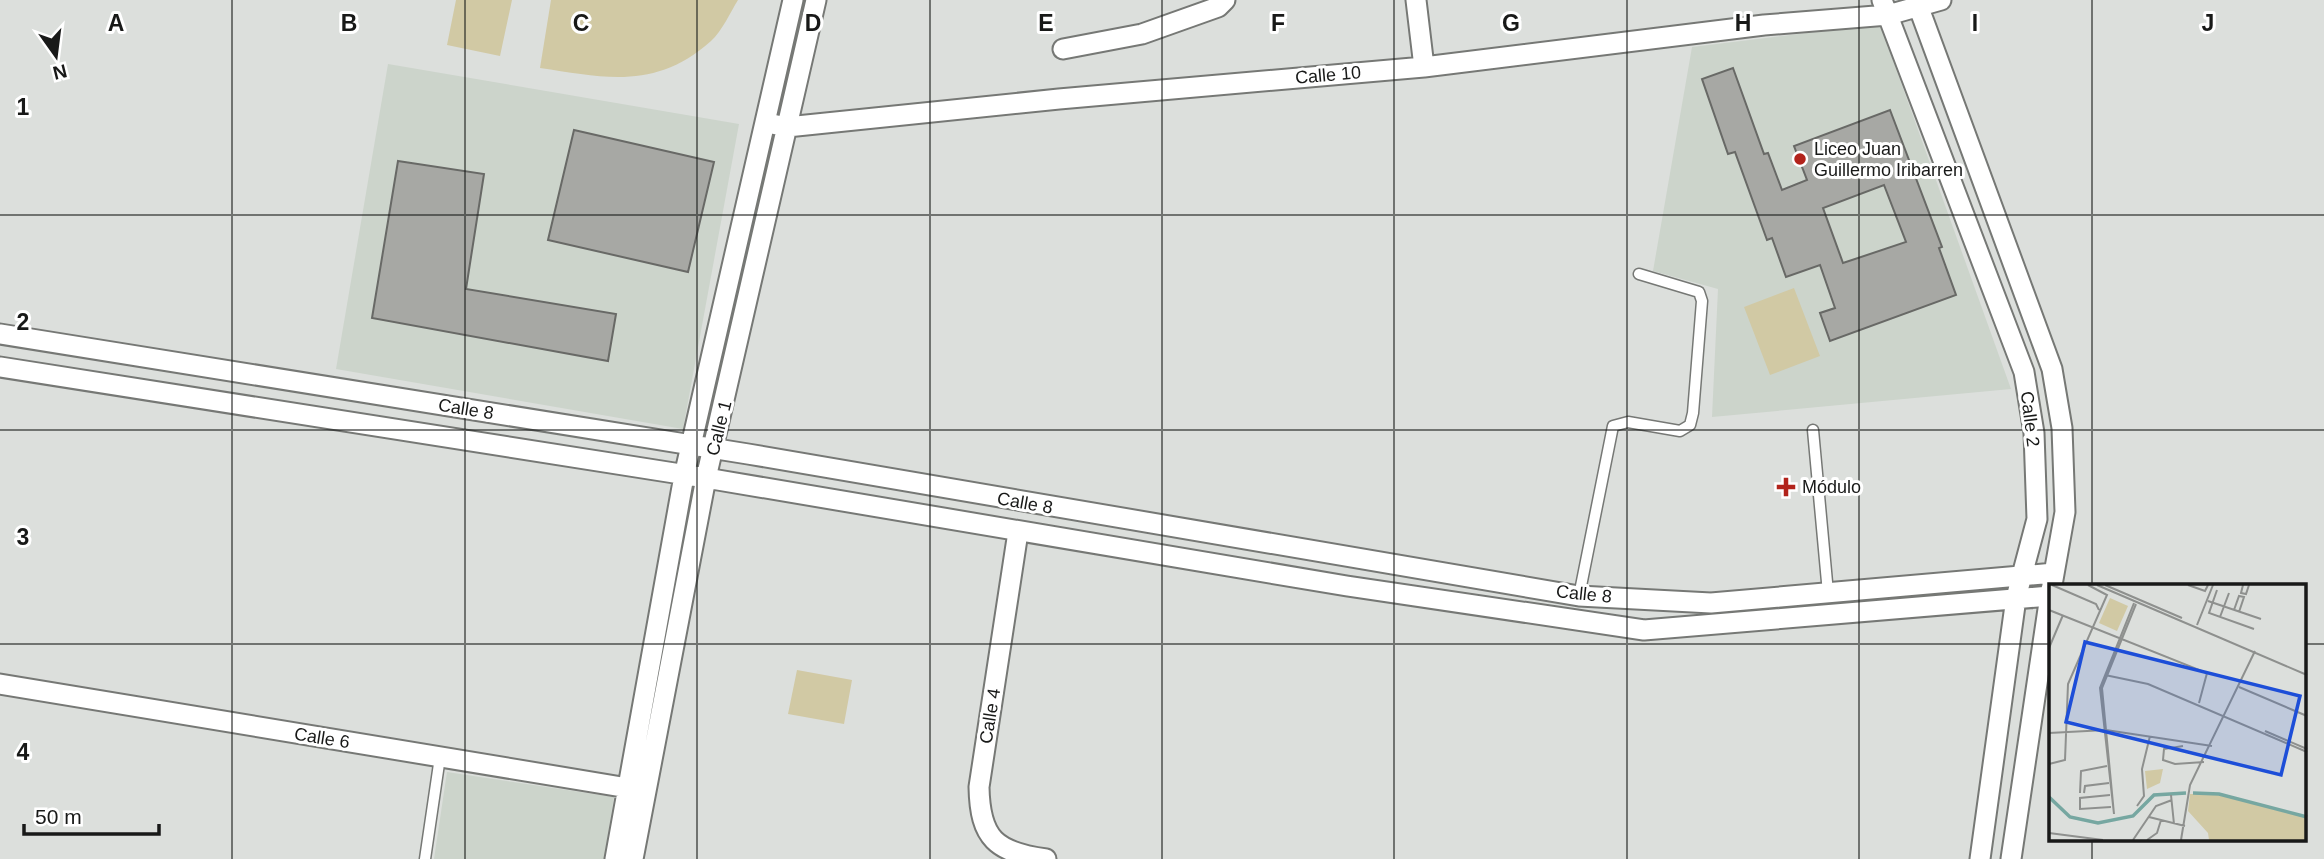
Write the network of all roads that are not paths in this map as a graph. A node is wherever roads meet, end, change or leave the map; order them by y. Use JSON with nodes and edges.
{"nodes":[{"id":1,"x":793,"y":0,"type":"edge"},
{"id":2,"x":816,"y":0,"type":"edge"},
{"id":3,"x":1225,"y":0,"type":"edge"},
{"id":4,"x":1416,"y":0,"type":"edge"},
{"id":5,"x":1941,"y":0,"type":"edge"},
{"id":6,"x":1917,"y":3,"type":"edge"},
{"id":7,"x":1885,"y":8,"type":"edge"},
{"id":8,"x":1063,"y":49,"type":"dead end"},
{"id":9,"x":1424,"y":67,"type":"junction"},
{"id":10,"x":767,"y":123,"type":"junction"},
{"id":11,"x":787,"y":127,"type":"junction"},
{"id":12,"x":1639,"y":274,"type":"dead end"},
{"id":13,"x":0,"y":334,"type":"edge"},
{"id":14,"x":0,"y":367,"type":"edge"},
{"id":15,"x":1813,"y":430,"type":"dead end"},
{"id":16,"x":691,"y":445,"type":"junction"},
{"id":17,"x":714,"y":450,"type":"junction"},
{"id":18,"x":684,"y":476,"type":"junction"},
{"id":19,"x":706,"y":478,"type":"junction"},
{"id":20,"x":1018,"y":532,"type":"junction"},
{"id":21,"x":2024,"y":575,"type":"junction"},
{"id":22,"x":2052,"y":584,"type":"edge"},
{"id":23,"x":2049,"y":585,"type":"edge"},
{"id":24,"x":2049,"y":587,"type":"edge"},
{"id":25,"x":1828,"y":593,"type":"junction"},
{"id":26,"x":1579,"y":596,"type":"junction"},
{"id":27,"x":2016,"y":598,"type":"junction"},
{"id":28,"x":2049,"y":606,"type":"edge"},
{"id":29,"x":0,"y":684,"type":"edge"},
{"id":30,"x":440,"y":757,"type":"junction"},
{"id":31,"x":636,"y":789,"type":"junction"},
{"id":32,"x":425,"y":859,"type":"edge"},
{"id":33,"x":615,"y":859,"type":"edge"},
{"id":34,"x":633,"y":859,"type":"edge"},
{"id":35,"x":1046,"y":859,"type":"edge"},
{"id":36,"x":1980,"y":859,"type":"edge"},
{"id":37,"x":2011,"y":859,"type":"edge"}],
"edges":[{"from":1,"to":10,"type":"street","name":"Calle 1"},
{"from":2,"to":11,"type":"street","name":"Calle 1"},
{"from":3,"to":8,"type":"street"},
{"from":4,"to":9,"type":"street"},
{"from":5,"to":6,"type":"street","name":"Calle 10"},
{"from":6,"to":7,"type":"street","name":"Calle 10"},
{"from":6,"to":22,"type":"street","name":"Calle 2"},
{"from":7,"to":9,"type":"street","name":"Calle 10"},
{"from":7,"to":21,"type":"street","name":"Calle 2"},
{"from":9,"to":11,"type":"street","name":"Calle 10"},
{"from":10,"to":11,"type":"street","name":"Calle 10"},
{"from":10,"to":16,"type":"street","name":"Calle 1"},
{"from":11,"to":17,"type":"street","name":"Calle 1"},
{"from":12,"to":26,"type":"lane"},
{"from":13,"to":16,"type":"street","name":"Calle 8"},
{"from":14,"to":18,"type":"street","name":"Calle 8"},
{"from":15,"to":25,"type":"lane"},
{"from":16,"to":17,"type":"street","name":"Calle 8"},
{"from":16,"to":18,"type":"street","name":"Calle 1"},
{"from":17,"to":19,"type":"street","name":"Calle 1"},
{"from":17,"to":26,"type":"street","name":"Calle 8"},
{"from":18,"to":19,"type":"street","name":"Calle 8"},
{"from":18,"to":31,"type":"street","name":"Calle 1"},
{"from":19,"to":20,"type":"street","name":"Calle 8"},
{"from":19,"to":31,"type":"street","name":"Calle 1"},
{"from":20,"to":27,"type":"street","name":"Calle 8"},
{"from":20,"to":35,"type":"street","name":"Calle 4"},
{"from":21,"to":23,"type":"street","name":"Calle 8"},
{"from":21,"to":25,"type":"street","name":"Calle 8"},
{"from":21,"to":27,"type":"street","name":"Calle 2"},
{"from":24,"to":27,"type":"street","name":"Calle 8"},
{"from":25,"to":26,"type":"street","name":"Calle 8"},
{"from":27,"to":36,"type":"street","name":"Calle 2"},
{"from":28,"to":37,"type":"street","name":"Calle 2"},
{"from":29,"to":30,"type":"street","name":"Calle 6"},
{"from":30,"to":31,"type":"street","name":"Calle 6"},
{"from":30,"to":32,"type":"lane"},
{"from":31,"to":33,"type":"street","name":"Calle 1"},
{"from":31,"to":34,"type":"street","name":"Calle 1"}]}
